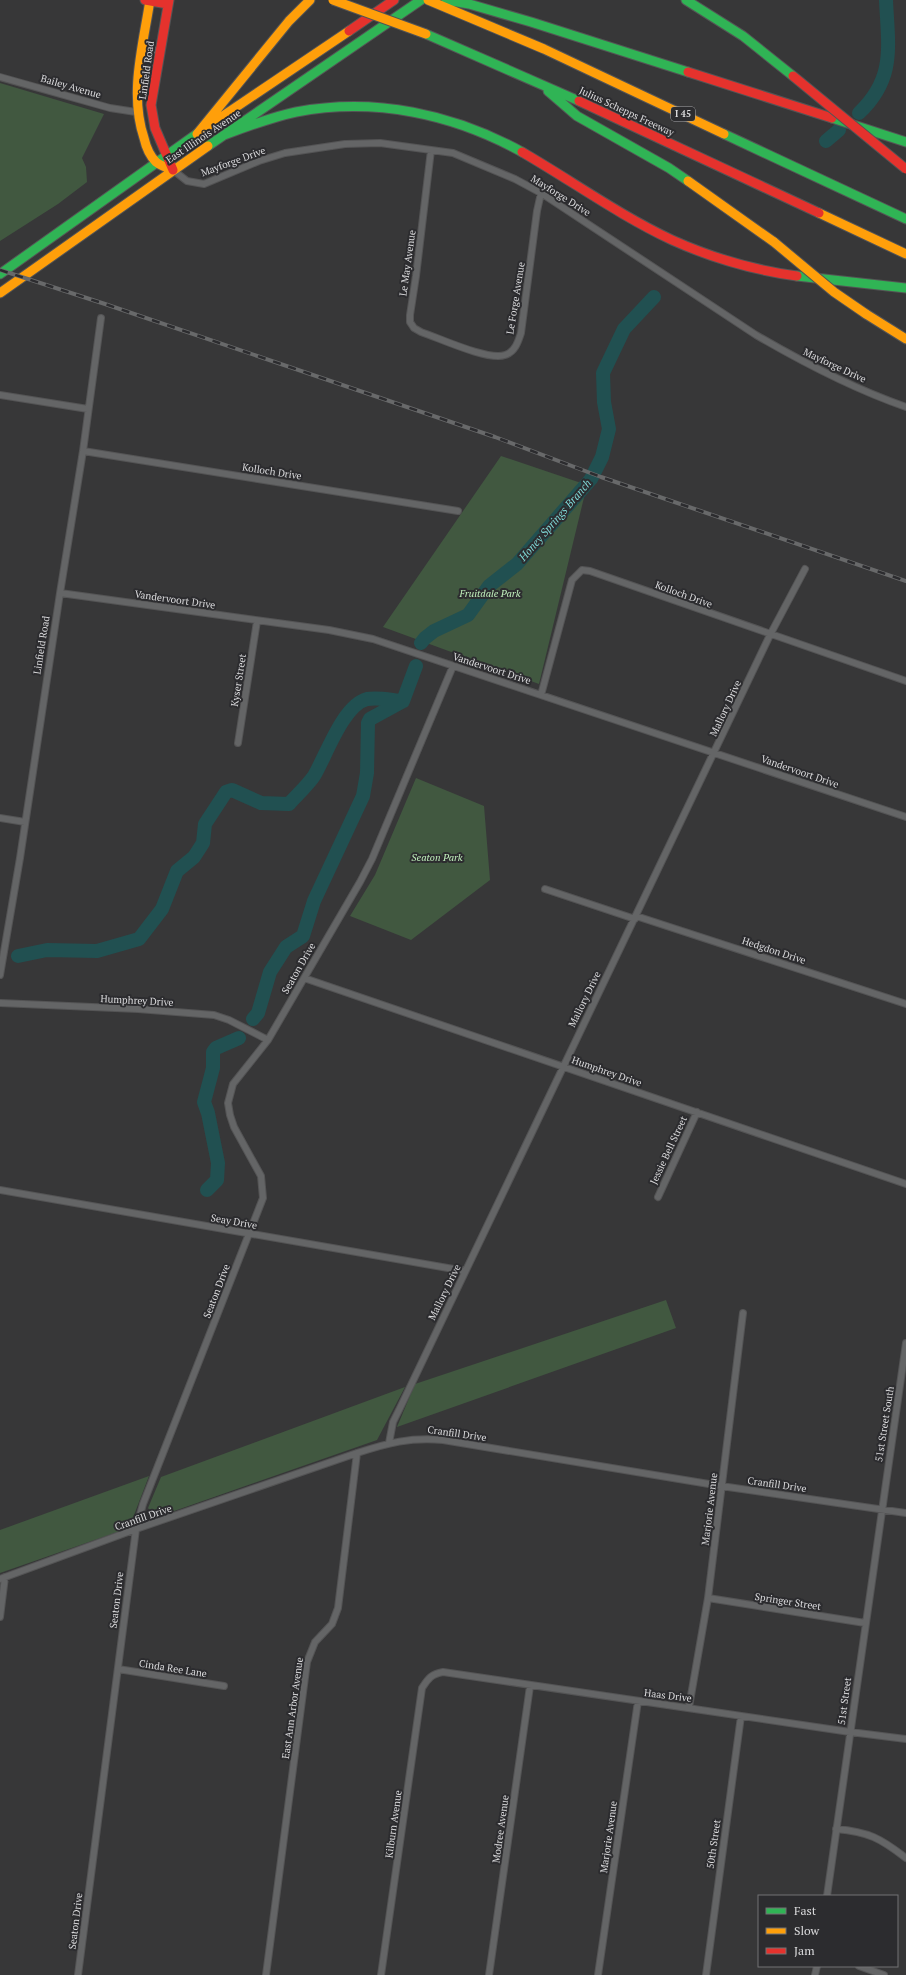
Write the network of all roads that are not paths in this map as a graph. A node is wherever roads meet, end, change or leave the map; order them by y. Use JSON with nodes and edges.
{"nodes":[{"id":1,"x":148,"y":0,"type":"edge"},
{"id":2,"x":310,"y":0,"type":"edge"},
{"id":3,"x":333,"y":0,"type":"edge"},
{"id":4,"x":394,"y":0,"type":"edge"},
{"id":5,"x":422,"y":0,"type":"edge"},
{"id":6,"x":428,"y":0,"type":"edge"},
{"id":7,"x":446,"y":0,"type":"edge"},
{"id":8,"x":686,"y":0,"type":"edge"},
{"id":9,"x":168,"y":2,"type":"edge"},
{"id":10,"x":142,"y":48,"type":"junction"},
{"id":11,"x":159,"y":51,"type":"junction"},
{"id":12,"x":0,"y":77,"type":"edge"},
{"id":13,"x":536,"y":81,"type":"junction"},
{"id":14,"x":136,"y":112,"type":"junction"},
{"id":15,"x":196,"y":134,"type":"junction"},
{"id":16,"x":224,"y":135,"type":"junction"},
{"id":17,"x":906,"y":142,"type":"edge"},
{"id":18,"x":431,"y":150,"type":"junction"},
{"id":19,"x":168,"y":154,"type":"junction"},
{"id":20,"x":156,"y":162,"type":"junction"},
{"id":21,"x":906,"y":169,"type":"edge"},
{"id":22,"x":172,"y":170,"type":"junction"},
{"id":23,"x":541,"y":193,"type":"junction"},
{"id":24,"x":906,"y":219,"type":"edge"},
{"id":25,"x":906,"y":254,"type":"edge"},
{"id":26,"x":0,"y":274,"type":"edge"},
{"id":27,"x":906,"y":288,"type":"edge"},
{"id":28,"x":0,"y":293,"type":"edge"},
{"id":29,"x":101,"y":318,"type":"dead end"},
{"id":30,"x":906,"y":339,"type":"edge"},
{"id":31,"x":460,"y":346,"type":"joint"},
{"id":32,"x":0,"y":395,"type":"edge"},
{"id":33,"x":906,"y":408,"type":"edge"},
{"id":34,"x":88,"y":409,"type":"junction"},
{"id":35,"x":83,"y":451,"type":"junction"},
{"id":36,"x":458,"y":511,"type":"dead end"},
{"id":37,"x":805,"y":569,"type":"dead end"},
{"id":38,"x":60,"y":593,"type":"junction"},
{"id":39,"x":257,"y":621,"type":"junction"},
{"id":40,"x":770,"y":635,"type":"junction"},
{"id":41,"x":453,"y":666,"type":"junction"},
{"id":42,"x":906,"y":681,"type":"edge"},
{"id":43,"x":542,"y":695,"type":"junction"},
{"id":44,"x":238,"y":743,"type":"dead end"},
{"id":45,"x":714,"y":752,"type":"junction"},
{"id":46,"x":906,"y":817,"type":"edge"},
{"id":47,"x":0,"y":818,"type":"edge"},
{"id":48,"x":25,"y":822,"type":"junction"},
{"id":49,"x":545,"y":889,"type":"dead end"},
{"id":50,"x":635,"y":917,"type":"junction"},
{"id":51,"x":0,"y":975,"type":"edge"},
{"id":52,"x":304,"y":978,"type":"junction"},
{"id":53,"x":0,"y":1003,"type":"edge"},
{"id":54,"x":906,"y":1004,"type":"edge"},
{"id":55,"x":268,"y":1040,"type":"junction"},
{"id":56,"x":562,"y":1066,"type":"junction"},
{"id":57,"x":697,"y":1112,"type":"junction"},
{"id":58,"x":905,"y":1183,"type":"edge"},
{"id":59,"x":0,"y":1190,"type":"edge"},
{"id":60,"x":658,"y":1197,"type":"dead end"},
{"id":61,"x":249,"y":1234,"type":"junction"},
{"id":62,"x":465,"y":1271,"type":"junction"},
{"id":63,"x":743,"y":1313,"type":"dead end"},
{"id":64,"x":906,"y":1343,"type":"edge"},
{"id":65,"x":903,"y":1382,"type":"edge"},
{"id":66,"x":389,"y":1442,"type":"junction"},
{"id":67,"x":357,"y":1453,"type":"junction"},
{"id":68,"x":721,"y":1486,"type":"junction"},
{"id":69,"x":881,"y":1508,"type":"junction"},
{"id":70,"x":906,"y":1513,"type":"edge"},
{"id":71,"x":136,"y":1529,"type":"junction"},
{"id":72,"x":3,"y":1578,"type":"edge"},
{"id":73,"x":708,"y":1598,"type":"junction"},
{"id":74,"x":0,"y":1616,"type":"edge"},
{"id":75,"x":865,"y":1623,"type":"junction"},
{"id":76,"x":118,"y":1669,"type":"junction"},
{"id":77,"x":429,"y":1677,"type":"joint"},
{"id":78,"x":224,"y":1686,"type":"dead end"},
{"id":79,"x":530,"y":1686,"type":"junction"},
{"id":80,"x":638,"y":1701,"type":"junction"},
{"id":81,"x":689,"y":1707,"type":"junction"},
{"id":82,"x":740,"y":1716,"type":"junction"},
{"id":83,"x":850,"y":1732,"type":"junction"},
{"id":84,"x":906,"y":1739,"type":"edge"},
{"id":85,"x":836,"y":1829,"type":"junction"},
{"id":86,"x":906,"y":1858,"type":"edge"},
{"id":87,"x":827,"y":1895,"type":"edge"},
{"id":88,"x":862,"y":1967,"type":"edge"},
{"id":89,"x":78,"y":1975,"type":"edge"},
{"id":90,"x":266,"y":1975,"type":"edge"},
{"id":91,"x":381,"y":1975,"type":"edge"},
{"id":92,"x":489,"y":1975,"type":"edge"},
{"id":93,"x":598,"y":1975,"type":"edge"},
{"id":94,"x":706,"y":1975,"type":"edge"},
{"id":95,"x":884,"y":1975,"type":"edge"}],
"edges":[{"from":1,"to":9,"type":"main road"},
{"from":1,"to":10,"type":"main road","name":"Linfield Road"},
{"from":2,"to":15,"type":"main road"},
{"from":3,"to":13,"type":"main road","name":"Julius Schepps Freeway","bridge":true},
{"from":4,"to":15,"type":"main road","name":"East Illinois Avenue"},
{"from":5,"to":16,"type":"main road","name":"East Illinois Avenue"},
{"from":6,"to":24,"type":"main road","name":"Julius Schepps Freeway","number":"I 45"},
{"from":7,"to":17,"type":"main road"},
{"from":8,"to":21,"type":"main road","bridge":true},
{"from":9,"to":11,"type":"main road","name":"Linfield Road"},
{"from":10,"to":11,"type":"street"},
{"from":10,"to":14,"type":"main road","name":"Linfield Road"},
{"from":11,"to":19,"type":"main road","name":"Linfield Road"},
{"from":12,"to":14,"type":"street","name":"Bailey Avenue"},
{"from":13,"to":25,"type":"main road","name":"Julius Schepps Freeway"},
{"from":13,"to":30,"type":"main road","bridge":true},
{"from":14,"to":20,"type":"main road","name":"Linfield Road"},
{"from":15,"to":19,"type":"main road","name":"East Illinois Avenue"},
{"from":16,"to":22,"type":"main road","name":"East Illinois Avenue"},
{"from":16,"to":27,"type":"main road"},
{"from":18,"to":22,"type":"street","name":"Mayforge Drive"},
{"from":18,"to":23,"type":"street","name":"Mayforge Drive"},
{"from":18,"to":31,"type":"street","name":"Le May Avenue"},
{"from":19,"to":20,"type":"main road","name":"East Illinois Avenue"},
{"from":19,"to":22,"type":"main road","name":"Linfield Road"},
{"from":20,"to":22,"type":"main road"},
{"from":20,"to":26,"type":"main road","name":"East Illinois Avenue"},
{"from":22,"to":28,"type":"main road","name":"East Illinois Avenue"},
{"from":23,"to":31,"type":"street","name":"Le Forge Avenue"},
{"from":23,"to":33,"type":"street","name":"Mayforge Drive"},
{"from":29,"to":34,"type":"street","name":"Linfield Road"},
{"from":32,"to":34,"type":"street"},
{"from":34,"to":35,"type":"street","name":"Linfield Road"},
{"from":35,"to":36,"type":"street","name":"Kolloch Drive"},
{"from":35,"to":38,"type":"street","name":"Linfield Road"},
{"from":37,"to":40,"type":"street","name":"Mallory Drive"},
{"from":38,"to":39,"type":"street","name":"Vandervoort Drive"},
{"from":38,"to":48,"type":"street","name":"Linfield Road"},
{"from":39,"to":41,"type":"street","name":"Vandervoort Drive"},
{"from":39,"to":44,"type":"street","name":"Kyser Street"},
{"from":40,"to":42,"type":"street","name":"Kolloch Drive"},
{"from":40,"to":43,"type":"street","name":"Kolloch Drive"},
{"from":40,"to":45,"type":"street","name":"Mallory Drive"},
{"from":41,"to":43,"type":"street","name":"Vandervoort Drive"},
{"from":41,"to":52,"type":"street","name":"Seaton Drive"},
{"from":43,"to":45,"type":"street","name":"Vandervoort Drive"},
{"from":45,"to":46,"type":"street","name":"Vandervoort Drive"},
{"from":45,"to":50,"type":"street","name":"Mallory Drive"},
{"from":47,"to":48,"type":"street"},
{"from":48,"to":51,"type":"street","name":"Linfield Road"},
{"from":49,"to":50,"type":"street","name":"Hedgdon Drive"},
{"from":50,"to":54,"type":"street","name":"Hedgdon Drive"},
{"from":50,"to":56,"type":"street","name":"Mallory Drive"},
{"from":52,"to":55,"type":"street","name":"Seaton Drive"},
{"from":52,"to":56,"type":"street","name":"Humphrey Drive"},
{"from":53,"to":55,"type":"street","name":"Humphrey Drive"},
{"from":55,"to":61,"type":"street","name":"Seaton Drive"},
{"from":56,"to":57,"type":"street","name":"Humphrey Drive"},
{"from":56,"to":62,"type":"street","name":"Mallory Drive"},
{"from":57,"to":58,"type":"street","name":"Humphrey Drive"},
{"from":57,"to":60,"type":"street","name":"Jessie Bell Street"},
{"from":59,"to":61,"type":"street","name":"Seay Drive"},
{"from":61,"to":62,"type":"street","name":"Seay Drive"},
{"from":61,"to":71,"type":"street","name":"Seaton Drive"},
{"from":62,"to":66,"type":"street","name":"Mallory Drive"},
{"from":63,"to":68,"type":"street","name":"Marjorie Avenue"},
{"from":64,"to":65,"type":"street","name":"51st Street South"},
{"from":65,"to":69,"type":"street","name":"51st Street South"},
{"from":66,"to":67,"type":"street","name":"Cranfill Drive"},
{"from":66,"to":68,"type":"street","name":"Cranfill Drive"},
{"from":67,"to":71,"type":"street","name":"Cranfill Drive"},
{"from":67,"to":90,"type":"street","name":"East Ann Arbor Avenue"},
{"from":68,"to":69,"type":"street","name":"Cranfill Drive"},
{"from":68,"to":73,"type":"street","name":"Marjorie Avenue"},
{"from":69,"to":70,"type":"street","name":"Cranfill Drive"},
{"from":69,"to":75,"type":"street","name":"51st Street"},
{"from":71,"to":72,"type":"street","name":"Cranfill Drive"},
{"from":71,"to":76,"type":"street","name":"Seaton Drive"},
{"from":72,"to":74,"type":"street"},
{"from":73,"to":75,"type":"street","name":"Springer Street"},
{"from":73,"to":81,"type":"street","name":"Marjorie Avenue"},
{"from":75,"to":83,"type":"street","name":"51st Street"},
{"from":76,"to":78,"type":"street","name":"Cinda Ree Lane"},
{"from":76,"to":89,"type":"street","name":"Seaton Drive"},
{"from":77,"to":79,"type":"street","name":"Haas Drive"},
{"from":77,"to":91,"type":"street","name":"Kilburn Avenue"},
{"from":79,"to":80,"type":"street","name":"Haas Drive"},
{"from":79,"to":92,"type":"street","name":"Modree Avenue"},
{"from":80,"to":81,"type":"street","name":"Haas Drive"},
{"from":80,"to":93,"type":"street","name":"Marjorie Avenue"},
{"from":81,"to":82,"type":"street","name":"Haas Drive"},
{"from":82,"to":83,"type":"street","name":"Haas Drive"},
{"from":82,"to":94,"type":"street","name":"50th Street"},
{"from":83,"to":84,"type":"street","name":"Haas Drive"},
{"from":83,"to":85,"type":"street","name":"51st Street"},
{"from":85,"to":86,"type":"street"},
{"from":85,"to":87,"type":"street","name":"51st Street"},
{"from":88,"to":95,"type":"street"}]}
